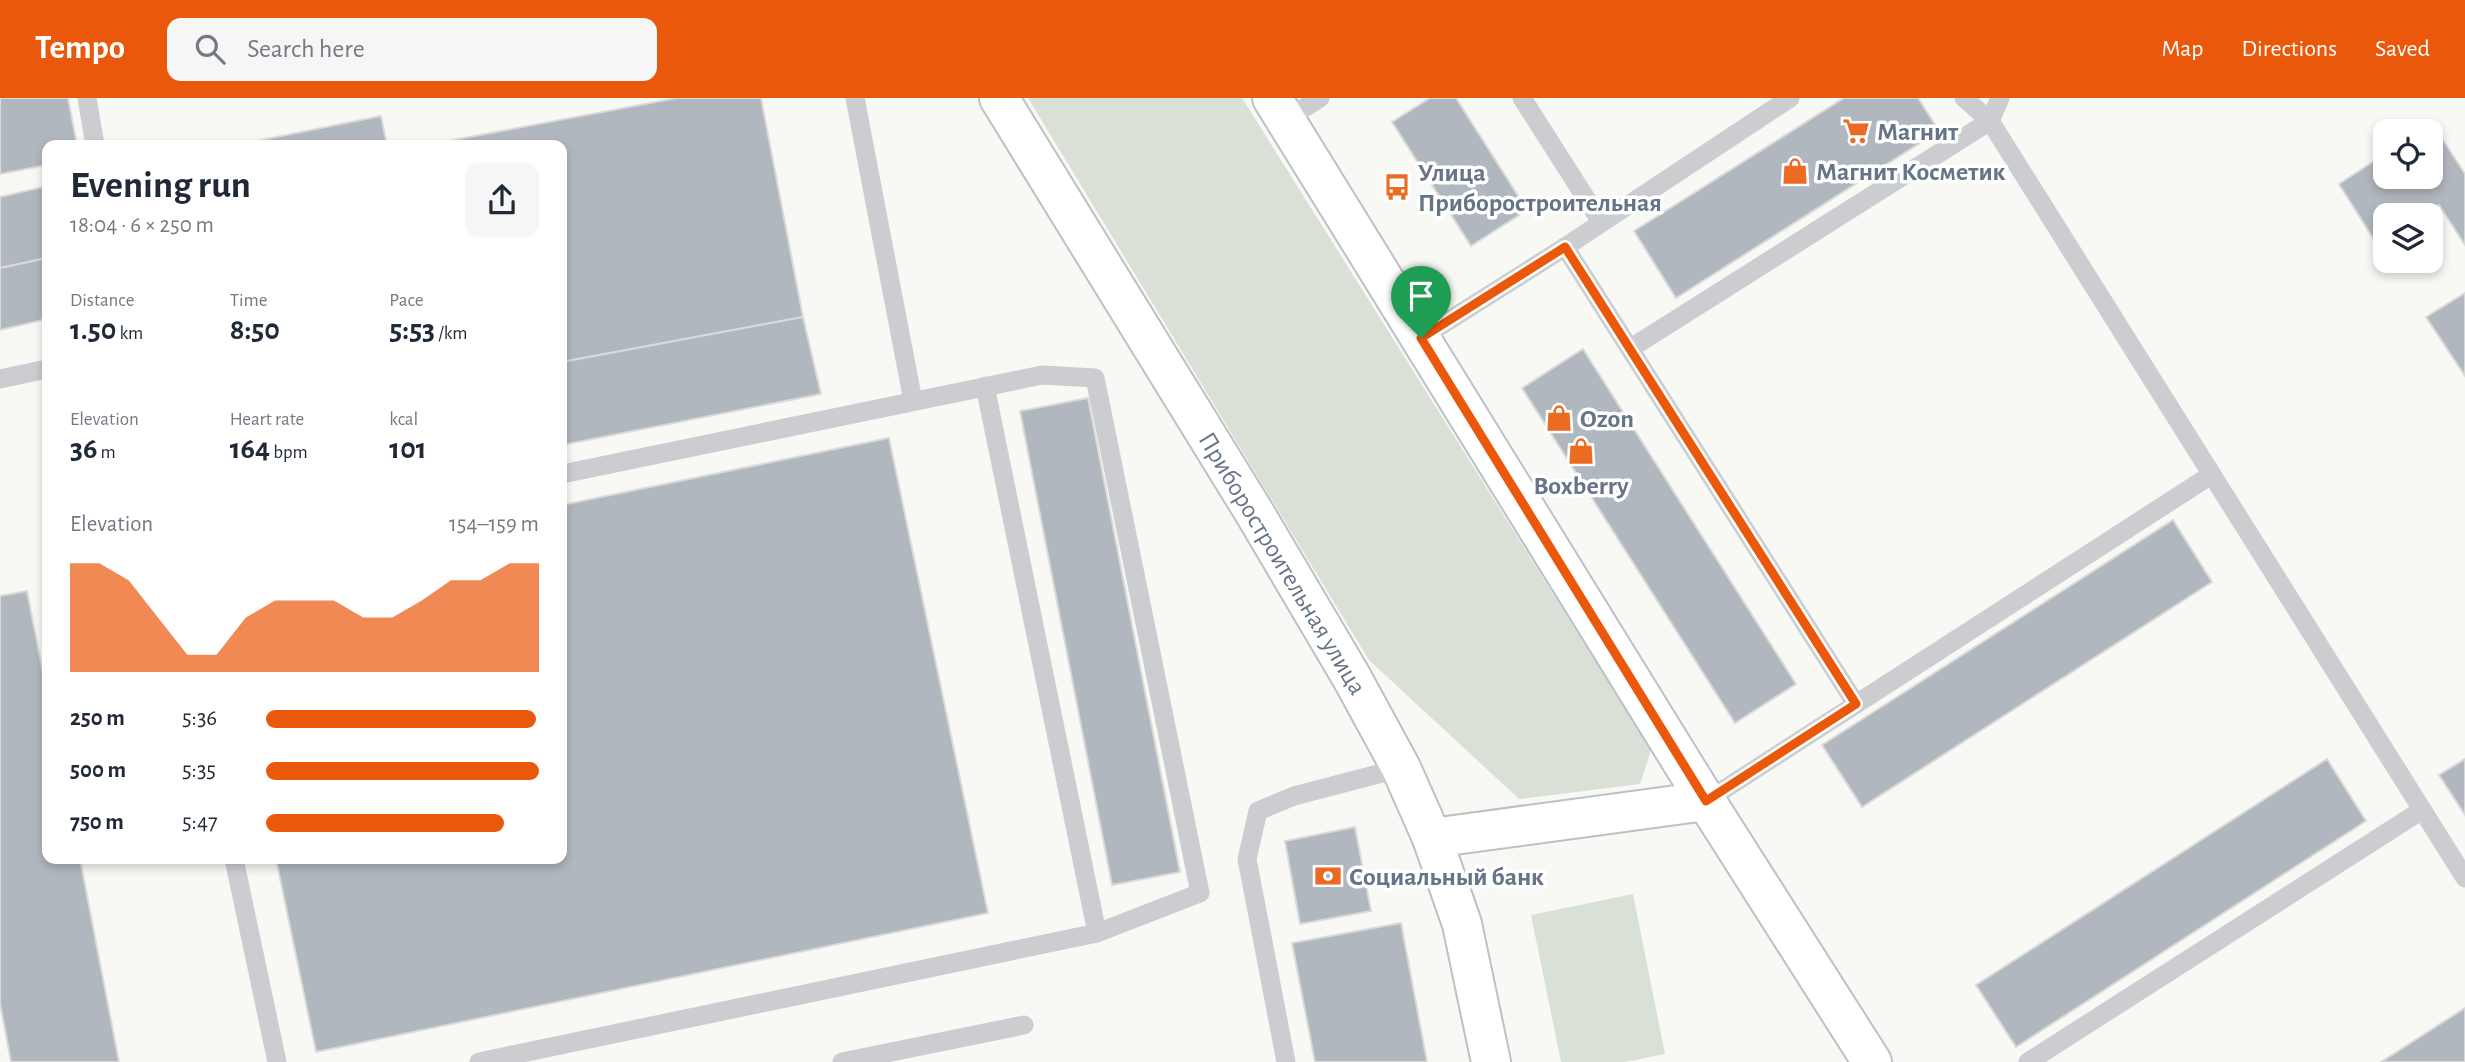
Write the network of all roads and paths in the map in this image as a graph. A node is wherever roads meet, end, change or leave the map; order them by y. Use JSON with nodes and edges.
{"nodes":[{"id":1,"x":87,"y":98,"type":"edge"},
{"id":2,"x":855,"y":98,"type":"edge"},
{"id":3,"x":999,"y":98,"type":"edge"},
{"id":4,"x":1320,"y":98,"type":"edge"},
{"id":5,"x":1521,"y":98,"type":"edge"},
{"id":6,"x":1790,"y":98,"type":"edge"},
{"id":7,"x":1964,"y":98,"type":"edge"},
{"id":8,"x":2000,"y":98,"type":"edge"},
{"id":9,"x":1278,"y":109,"type":"edge"},
{"id":10,"x":1990,"y":121,"type":"junction"},
{"id":11,"x":94,"y":140,"type":"edge"},
{"id":12,"x":1601,"y":222,"type":"junction"},
{"id":13,"x":1565,"y":247,"type":"junction"},
{"id":14,"x":1421,"y":338,"type":"junction"},
{"id":15,"x":1631,"y":348,"type":"junction"},
{"id":16,"x":42,"y":370,"type":"edge"},
{"id":17,"x":0,"y":379,"type":"edge"},
{"id":18,"x":985,"y":386,"type":"junction"},
{"id":19,"x":913,"y":401,"type":"junction"},
{"id":20,"x":567,"y":473,"type":"edge"},
{"id":21,"x":2211,"y":475,"type":"junction"},
{"id":22,"x":1856,"y":704,"type":"junction"},
{"id":23,"x":1401,"y":768,"type":"junction"},
{"id":24,"x":1706,"y":801,"type":"junction"},
{"id":25,"x":2422,"y":810,"type":"junction"},
{"id":26,"x":1432,"y":838,"type":"junction"},
{"id":27,"x":235,"y":864,"type":"edge"},
{"id":28,"x":2465,"y":878,"type":"edge"},
{"id":29,"x":1097,"y":933,"type":"junction"},
{"id":30,"x":1024,"y":1025,"type":"dead end"},
{"id":31,"x":277,"y":1062,"type":"edge"},
{"id":32,"x":479,"y":1062,"type":"edge"},
{"id":33,"x":842,"y":1062,"type":"edge"},
{"id":34,"x":1286,"y":1062,"type":"edge"},
{"id":35,"x":1490,"y":1062,"type":"edge"},
{"id":36,"x":1872,"y":1062,"type":"edge"},
{"id":37,"x":2028,"y":1062,"type":"edge"}],
"edges":[{"from":1,"to":11,"type":"lane"},
{"from":2,"to":19,"type":"lane"},
{"from":3,"to":23,"type":"main road","name":"Приборостроительная улица"},
{"from":4,"to":9,"type":"lane"},
{"from":5,"to":12,"type":"lane"},
{"from":6,"to":12,"type":"lane"},
{"from":7,"to":10,"type":"lane"},
{"from":8,"to":10,"type":"lane"},
{"from":9,"to":14,"type":"main road"},
{"from":10,"to":15,"type":"lane"},
{"from":10,"to":21,"type":"lane"},
{"from":12,"to":13,"type":"lane"},
{"from":13,"to":14,"type":"lane"},
{"from":13,"to":15,"type":"lane"},
{"from":14,"to":24,"type":"main road"},
{"from":15,"to":22,"type":"lane"},
{"from":16,"to":17,"type":"lane"},
{"from":18,"to":19,"type":"lane"},
{"from":18,"to":29,"type":"lane"},
{"from":18,"to":29,"type":"lane"},
{"from":19,"to":20,"type":"lane"},
{"from":21,"to":22,"type":"lane"},
{"from":21,"to":25,"type":"lane"},
{"from":22,"to":24,"type":"lane"},
{"from":23,"to":26,"type":"main road","name":"Приборостроительная улица"},
{"from":23,"to":34,"type":"lane"},
{"from":24,"to":26,"type":"main road"},
{"from":24,"to":36,"type":"main road"},
{"from":25,"to":28,"type":"lane"},
{"from":25,"to":37,"type":"lane"},
{"from":26,"to":35,"type":"main road","name":"Приборостроительная улица"},
{"from":27,"to":31,"type":"lane"},
{"from":29,"to":32,"type":"lane"},
{"from":30,"to":33,"type":"lane"}]}
